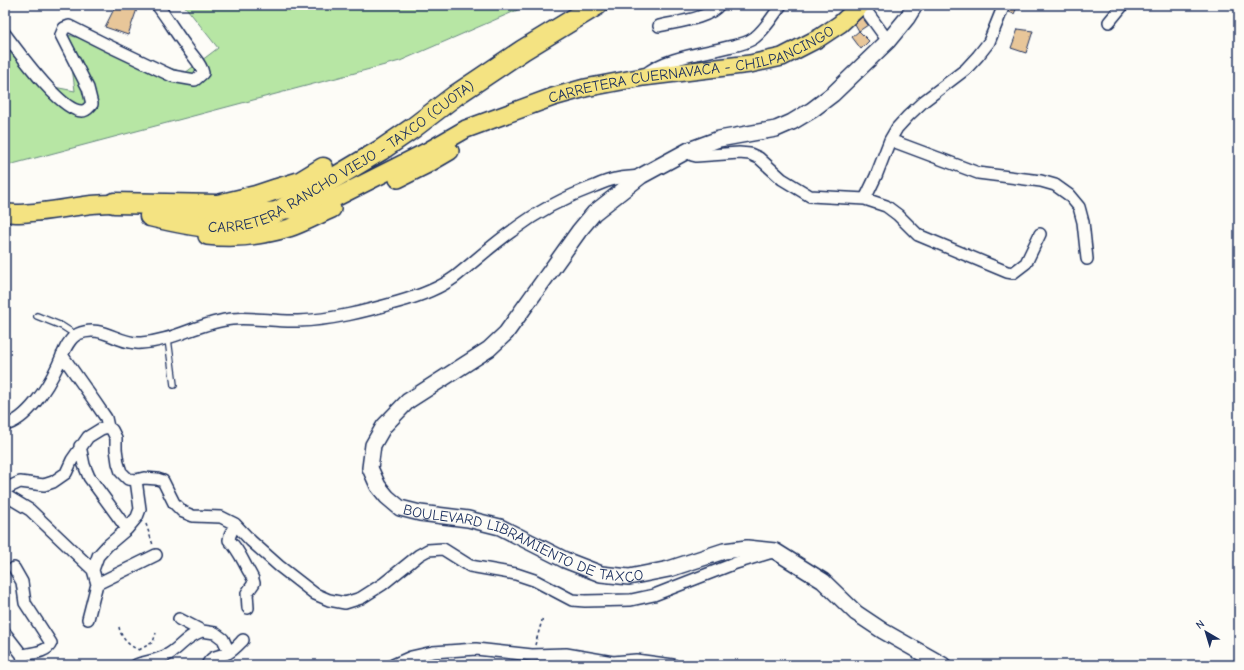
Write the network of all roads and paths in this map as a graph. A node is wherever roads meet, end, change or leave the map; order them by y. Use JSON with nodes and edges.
{"nodes":[{"id":1,"x":157,"y":5,"type":"edge"},
{"id":2,"x":597,"y":5,"type":"edge"},
{"id":3,"x":718,"y":5,"type":"edge"},
{"id":4,"x":781,"y":5,"type":"edge"},
{"id":5,"x":862,"y":5,"type":"edge"},
{"id":6,"x":914,"y":5,"type":"edge"},
{"id":7,"x":1004,"y":5,"type":"edge"},
{"id":8,"x":1122,"y":5,"type":"edge"},
{"id":9,"x":1109,"y":22,"type":"dead end"},
{"id":10,"x":659,"y":26,"type":"dead end"},
{"id":11,"x":5,"y":34,"type":"edge"},
{"id":12,"x":888,"y":41,"type":"junction"},
{"id":13,"x":523,"y":50,"type":"junction"},
{"id":14,"x":643,"y":77,"type":"junction"},
{"id":15,"x":514,"y":112,"type":"junction"},
{"id":16,"x":890,"y":140,"type":"junction"},
{"id":17,"x":689,"y":150,"type":"junction"},
{"id":18,"x":641,"y":176,"type":"junction"},
{"id":19,"x":866,"y":198,"type":"junction"},
{"id":20,"x":114,"y":203,"type":"junction"},
{"id":21,"x":281,"y":210,"type":"junction"},
{"id":22,"x":5,"y":213,"type":"edge"},
{"id":23,"x":150,"y":216,"type":"junction"},
{"id":24,"x":1040,"y":234,"type":"dead end"},
{"id":25,"x":1087,"y":259,"type":"dead end"},
{"id":26,"x":37,"y":316,"type":"dead end"},
{"id":27,"x":76,"y":335,"type":"junction"},
{"id":28,"x":168,"y":339,"type":"junction"},
{"id":29,"x":62,"y":355,"type":"junction"},
{"id":30,"x":174,"y":385,"type":"dead end"},
{"id":31,"x":5,"y":425,"type":"edge"},
{"id":32,"x":108,"y":427,"type":"junction"},
{"id":33,"x":80,"y":446,"type":"junction"},
{"id":34,"x":136,"y":480,"type":"junction"},
{"id":35,"x":5,"y":489,"type":"edge"},
{"id":36,"x":5,"y":495,"type":"edge"},
{"id":37,"x":146,"y":524,"type":"dead end"},
{"id":38,"x":235,"y":524,"type":"junction"},
{"id":39,"x":127,"y":529,"type":"junction"},
{"id":40,"x":775,"y":551,"type":"junction"},
{"id":41,"x":156,"y":554,"type":"joint"},
{"id":42,"x":14,"y":568,"type":"dead end"},
{"id":43,"x":93,"y":570,"type":"junction"},
{"id":44,"x":97,"y":584,"type":"junction"},
{"id":45,"x":248,"y":608,"type":"dead end"},
{"id":46,"x":543,"y":617,"type":"dead end"},
{"id":47,"x":88,"y":619,"type":"dead end"},
{"id":48,"x":179,"y":619,"type":"dead end"},
{"id":49,"x":119,"y":627,"type":"dead end"},
{"id":50,"x":202,"y":631,"type":"junction"},
{"id":51,"x":5,"y":633,"type":"edge"},
{"id":52,"x":156,"y":633,"type":"dead end"},
{"id":53,"x":243,"y":640,"type":"dead end"},
{"id":54,"x":229,"y":652,"type":"junction"},
{"id":55,"x":532,"y":655,"type":"junction"},
{"id":56,"x":23,"y":660,"type":"edge"},
{"id":57,"x":136,"y":665,"type":"edge"},
{"id":58,"x":207,"y":665,"type":"edge"},
{"id":59,"x":393,"y":665,"type":"edge"},
{"id":60,"x":673,"y":665,"type":"edge"},
{"id":61,"x":943,"y":665,"type":"edge"}],
"edges":[{"from":1,"to":11,"type":"street"},
{"from":2,"to":13,"type":"highway","name":"CARRETERA RANCHO VIEJO - TAXCO (CUOTA)"},
{"from":3,"to":10,"type":"street"},
{"from":4,"to":14,"type":"street"},
{"from":5,"to":12,"type":"street"},
{"from":5,"to":14,"type":"main road","name":"CARRETERA CUERNAVACA - CHILPANCINGO"},
{"from":6,"to":12,"type":"main road","name":"BOULEVARD LIBRAMIENTO DE TAXCO"},
{"from":7,"to":16,"type":"street"},
{"from":8,"to":9,"type":"street"},
{"from":12,"to":17,"type":"main road","name":"BOULEVARD LIBRAMIENTO DE TAXCO"},
{"from":13,"to":20,"type":"highway","name":"CARRETERA RANCHO VIEJO - TAXCO (CUOTA)"},
{"from":13,"to":21,"type":"highway","name":"CARRETERA RANCHO VIEJO - TAXCO (CUOTA)"},
{"from":14,"to":15,"type":"main road","name":"CARRETERA CUERNAVACA - CHILPANCINGO"},
{"from":15,"to":21,"type":"main road","name":"CARRETERA CUERNAVACA - CHILPANCINGO"},
{"from":15,"to":23,"type":"main road","name":"CARRETERA CUERNAVACA - CHILPANCINGO"},
{"from":16,"to":19,"type":"street"},
{"from":16,"to":25,"type":"street"},
{"from":17,"to":18,"type":"main road","name":"BOULEVARD LIBRAMIENTO DE TAXCO"},
{"from":17,"to":19,"type":"street"},
{"from":18,"to":28,"type":"street"},
{"from":18,"to":40,"type":"main road","name":"BOULEVARD LIBRAMIENTO DE TAXCO"},
{"from":19,"to":24,"type":"street"},
{"from":20,"to":21,"type":"main road","name":"CARRETERA CUERNAVACA - CHILPANCINGO"},
{"from":20,"to":22,"type":"main road"},
{"from":20,"to":23,"type":"main road","name":"CARRETERA CUERNAVACA - CHILPANCINGO"},
{"from":21,"to":23,"type":"highway","name":"CARRETERA RANCHO VIEJO - TAXCO (CUOTA)"},
{"from":26,"to":27,"type":"lane"},
{"from":27,"to":28,"type":"street"},
{"from":27,"to":29,"type":"street"},
{"from":28,"to":30,"type":"lane"},
{"from":29,"to":31,"type":"street"},
{"from":29,"to":32,"type":"street"},
{"from":32,"to":33,"type":"street"},
{"from":32,"to":34,"type":"street"},
{"from":33,"to":35,"type":"street"},
{"from":33,"to":39,"type":"street"},
{"from":34,"to":38,"type":"street"},
{"from":34,"to":39,"type":"street"},
{"from":36,"to":43,"type":"street"},
{"from":37,"to":41,"type":"path"},
{"from":38,"to":40,"type":"street"},
{"from":38,"to":45,"type":"street"},
{"from":39,"to":43,"type":"street"},
{"from":40,"to":61,"type":"main road","name":"BOULEVARD LIBRAMIENTO DE TAXCO"},
{"from":41,"to":44,"type":"street"},
{"from":42,"to":56,"type":"street"},
{"from":43,"to":44,"type":"street"},
{"from":44,"to":47,"type":"street"},
{"from":46,"to":55,"type":"path"},
{"from":48,"to":50,"type":"street"},
{"from":49,"to":52,"type":"path"},
{"from":50,"to":54,"type":"street"},
{"from":50,"to":57,"type":"street"},
{"from":51,"to":56,"type":"street"},
{"from":53,"to":54,"type":"street"},
{"from":54,"to":58,"type":"street"},
{"from":55,"to":59,"type":"street"},
{"from":55,"to":60,"type":"street"}]}
